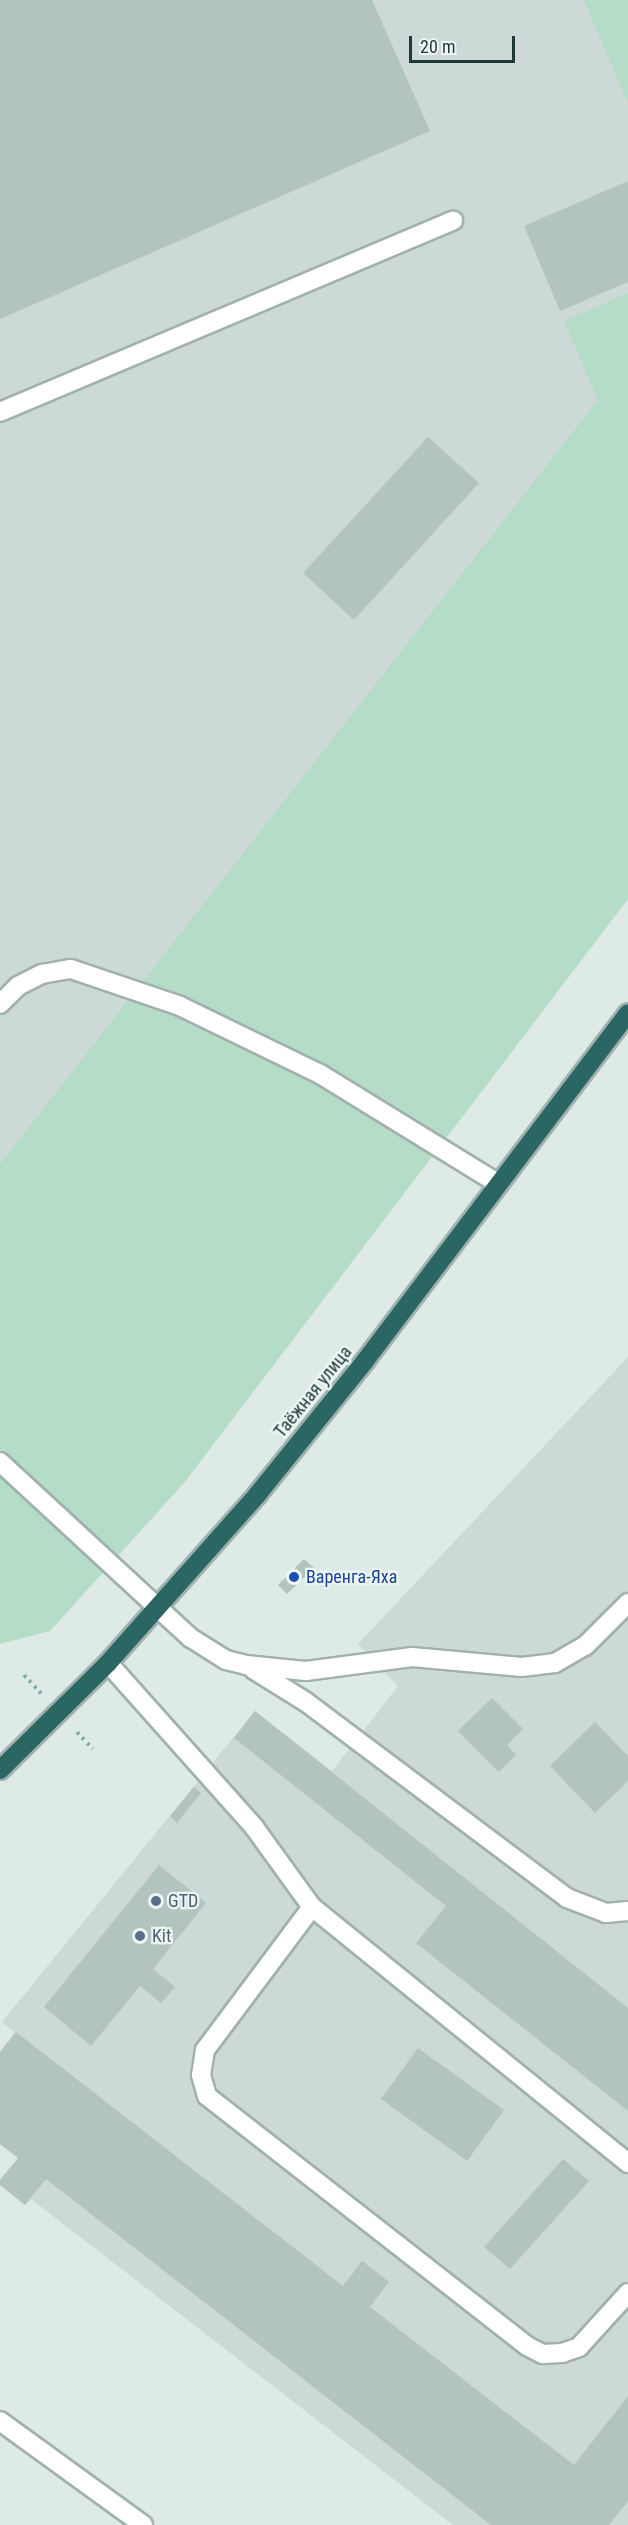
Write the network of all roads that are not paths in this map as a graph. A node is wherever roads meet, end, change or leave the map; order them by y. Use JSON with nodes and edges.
{"nodes":[{"id":1,"x":453,"y":220,"type":"dead end"},
{"id":2,"x":0,"y":412,"type":"edge"},
{"id":3,"x":0,"y":1004,"type":"edge"},
{"id":4,"x":628,"y":1013,"type":"edge"},
{"id":5,"x":499,"y":1184,"type":"junction"},
{"id":6,"x":0,"y":1462,"type":"edge"},
{"id":7,"x":628,"y":1603,"type":"edge"},
{"id":8,"x":158,"y":1609,"type":"junction"},
{"id":9,"x":108,"y":1663,"type":"junction"},
{"id":10,"x":246,"y":1665,"type":"junction"},
{"id":11,"x":0,"y":1770,"type":"edge"},
{"id":12,"x":312,"y":1907,"type":"junction"},
{"id":13,"x":628,"y":1911,"type":"edge"},
{"id":14,"x":628,"y":2163,"type":"edge"},
{"id":15,"x":628,"y":2293,"type":"edge"},
{"id":16,"x":0,"y":2421,"type":"edge"},
{"id":17,"x":143,"y":2525,"type":"edge"}],
"edges":[{"from":1,"to":2,"type":"street"},
{"from":3,"to":5,"type":"street"},
{"from":4,"to":5,"type":"highway","name":"Таёжная улица"},
{"from":5,"to":8,"type":"highway","name":"Таёжная улица"},
{"from":6,"to":8,"type":"street"},
{"from":7,"to":10,"type":"street"},
{"from":8,"to":9,"type":"highway","name":"Таёжная улица"},
{"from":8,"to":10,"type":"street"},
{"from":9,"to":11,"type":"highway","name":"Таёжная улица"},
{"from":9,"to":12,"type":"street"},
{"from":10,"to":13,"type":"street"},
{"from":12,"to":14,"type":"street"},
{"from":12,"to":15,"type":"street"},
{"from":16,"to":17,"type":"street"}]}
